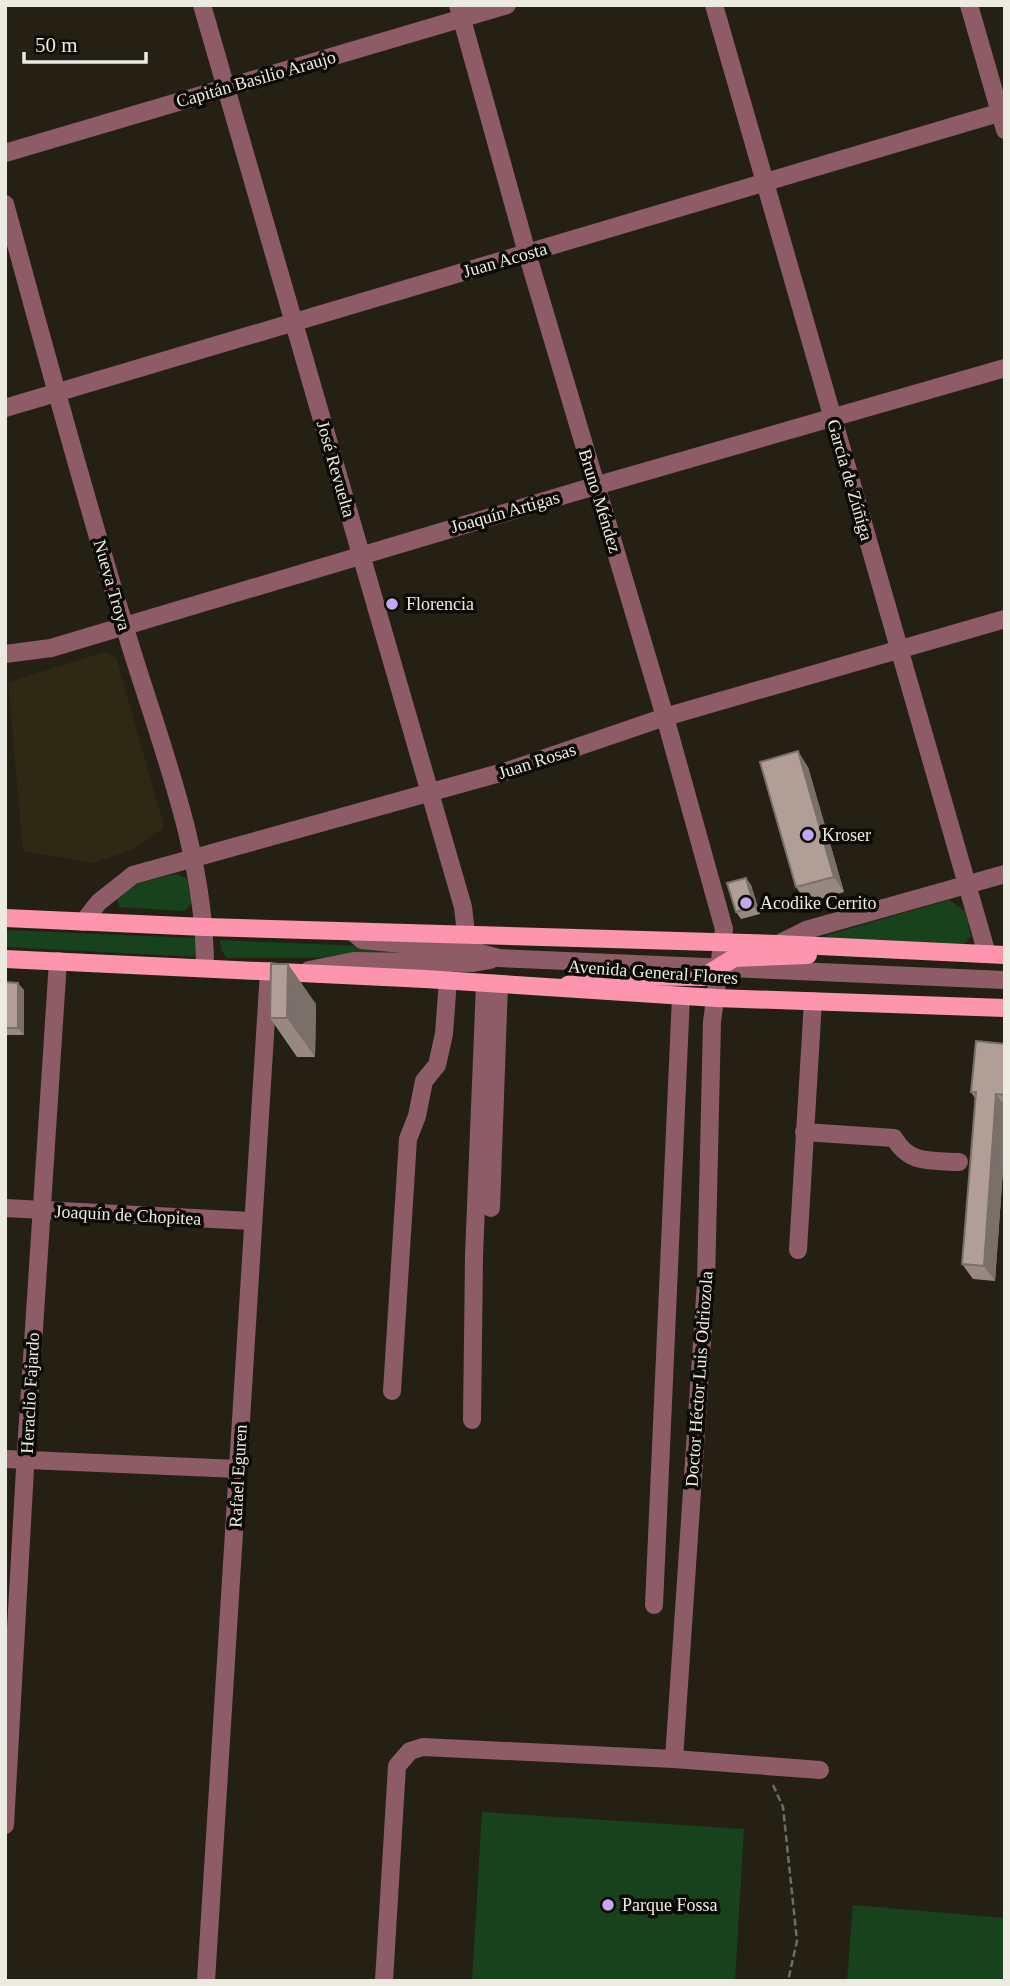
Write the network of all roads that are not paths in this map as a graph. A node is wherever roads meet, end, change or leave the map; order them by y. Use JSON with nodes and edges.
{"nodes":[{"id":1,"x":202,"y":5,"type":"edge"},
{"id":2,"x":507,"y":5,"type":"edge"},
{"id":3,"x":714,"y":5,"type":"edge"},
{"id":4,"x":968,"y":5,"type":"edge"},
{"id":5,"x":460,"y":12,"type":"edge"},
{"id":6,"x":228,"y":88,"type":"junction"},
{"id":7,"x":1002,"y":112,"type":"edge"},
{"id":8,"x":1005,"y":130,"type":"edge"},
{"id":9,"x":5,"y":153,"type":"edge"},
{"id":10,"x":765,"y":184,"type":"junction"},
{"id":11,"x":5,"y":204,"type":"edge"},
{"id":12,"x":527,"y":253,"type":"junction"},
{"id":13,"x":293,"y":322,"type":"junction"},
{"id":14,"x":1005,"y":368,"type":"edge"},
{"id":15,"x":57,"y":392,"type":"junction"},
{"id":16,"x":5,"y":408,"type":"edge"},
{"id":17,"x":832,"y":418,"type":"junction"},
{"id":18,"x":595,"y":485,"type":"junction"},
{"id":19,"x":362,"y":554,"type":"junction"},
{"id":20,"x":1005,"y":619,"type":"edge"},
{"id":21,"x":124,"y":625,"type":"junction"},
{"id":22,"x":898,"y":650,"type":"junction"},
{"id":23,"x":5,"y":654,"type":"edge"},
{"id":24,"x":665,"y":718,"type":"junction"},
{"id":25,"x":429,"y":793,"type":"junction"},
{"id":26,"x":195,"y":858,"type":"junction"},
{"id":27,"x":1005,"y":874,"type":"edge"},
{"id":28,"x":966,"y":886,"type":"junction"},
{"id":29,"x":5,"y":918,"type":"edge"},
{"id":30,"x":83,"y":922,"type":"junction"},
{"id":31,"x":205,"y":927,"type":"junction"},
{"id":32,"x":353,"y":932,"type":"junction"},
{"id":33,"x":466,"y":933,"type":"junction"},
{"id":34,"x":723,"y":943,"type":"junction"},
{"id":35,"x":778,"y":944,"type":"junction"},
{"id":36,"x":828,"y":947,"type":"junction"},
{"id":37,"x":996,"y":955,"type":"edge"},
{"id":38,"x":499,"y":958,"type":"junction"},
{"id":39,"x":5,"y":959,"type":"edge"},
{"id":40,"x":58,"y":961,"type":"junction"},
{"id":41,"x":205,"y":967,"type":"junction"},
{"id":42,"x":719,"y":968,"type":"junction"},
{"id":43,"x":269,"y":971,"type":"junction"},
{"id":44,"x":299,"y":972,"type":"junction"},
{"id":45,"x":1005,"y":980,"type":"edge"},
{"id":46,"x":447,"y":981,"type":"junction"},
{"id":47,"x":492,"y":984,"type":"junction"},
{"id":48,"x":558,"y":987,"type":"junction"},
{"id":49,"x":681,"y":996,"type":"junction"},
{"id":50,"x":716,"y":998,"type":"junction"},
{"id":51,"x":813,"y":1001,"type":"junction"},
{"id":52,"x":1005,"y":1008,"type":"edge"},
{"id":53,"x":804,"y":1132,"type":"junction"},
{"id":54,"x":959,"y":1162,"type":"dead end"},
{"id":55,"x":5,"y":1208,"type":"edge"},
{"id":56,"x":491,"y":1208,"type":"dead end"},
{"id":57,"x":41,"y":1210,"type":"junction"},
{"id":58,"x":251,"y":1221,"type":"junction"},
{"id":59,"x":797,"y":1250,"type":"dead end"},
{"id":60,"x":393,"y":1391,"type":"dead end"},
{"id":61,"x":472,"y":1420,"type":"dead end"},
{"id":62,"x":5,"y":1459,"type":"edge"},
{"id":63,"x":26,"y":1460,"type":"junction"},
{"id":64,"x":238,"y":1469,"type":"junction"},
{"id":65,"x":654,"y":1605,"type":"dead end"},
{"id":66,"x":674,"y":1759,"type":"junction"},
{"id":67,"x":820,"y":1770,"type":"dead end"},
{"id":68,"x":5,"y":1825,"type":"edge"},
{"id":69,"x":206,"y":1981,"type":"edge"},
{"id":70,"x":384,"y":1981,"type":"edge"}],
"edges":[{"from":1,"to":6,"type":"street","name":"José Revuelta"},
{"from":2,"to":5,"type":"street","name":"Capitán Basilio Araujo"},
{"from":3,"to":10,"type":"street","name":"García de Zúñiga"},
{"from":4,"to":7,"type":"street"},
{"from":5,"to":6,"type":"street","name":"Capitán Basilio Araujo"},
{"from":5,"to":12,"type":"street","name":"Bruno Méndez"},
{"from":6,"to":9,"type":"street","name":"Capitán Basilio Araujo"},
{"from":6,"to":13,"type":"street","name":"José Revuelta"},
{"from":7,"to":8,"type":"street"},
{"from":7,"to":10,"type":"street","name":"Juan Acosta"},
{"from":10,"to":12,"type":"street","name":"Juan Acosta"},
{"from":10,"to":17,"type":"street","name":"García de Zúñiga"},
{"from":11,"to":15,"type":"street","name":"Nueva Troya"},
{"from":12,"to":13,"type":"street","name":"Juan Acosta"},
{"from":12,"to":18,"type":"street","name":"Bruno Méndez"},
{"from":13,"to":15,"type":"street","name":"Juan Acosta"},
{"from":13,"to":19,"type":"street","name":"José Revuelta"},
{"from":14,"to":17,"type":"street","name":"Joaquín Artigas"},
{"from":15,"to":16,"type":"street","name":"Juan Acosta"},
{"from":15,"to":21,"type":"street","name":"Nueva Troya"},
{"from":17,"to":18,"type":"street","name":"Joaquín Artigas"},
{"from":17,"to":22,"type":"street","name":"García de Zúñiga"},
{"from":18,"to":19,"type":"street","name":"Joaquín Artigas"},
{"from":18,"to":24,"type":"street","name":"Bruno Méndez"},
{"from":19,"to":21,"type":"street","name":"Joaquín Artigas"},
{"from":19,"to":25,"type":"street","name":"José Revuelta"},
{"from":20,"to":22,"type":"street","name":"Juan Rosas"},
{"from":21,"to":23,"type":"street","name":"Joaquín Artigas"},
{"from":21,"to":26,"type":"street","name":"Nueva Troya"},
{"from":22,"to":24,"type":"street","name":"Juan Rosas"},
{"from":22,"to":28,"type":"street","name":"García de Zúñiga"},
{"from":24,"to":25,"type":"street","name":"Juan Rosas"},
{"from":24,"to":34,"type":"street","name":"Bruno Méndez"},
{"from":25,"to":26,"type":"street","name":"Juan Rosas"},
{"from":25,"to":33,"type":"street","name":"José Revuelta"},
{"from":26,"to":30,"type":"street","name":"Juan Rosas"},
{"from":26,"to":31,"type":"street","name":"Nueva Troya"},
{"from":27,"to":28,"type":"street"},
{"from":28,"to":35,"type":"street"},
{"from":28,"to":37,"type":"street","name":"García de Zúñiga"},
{"from":29,"to":30,"type":"main road","name":"Avenida General Flores"},
{"from":30,"to":31,"type":"main road","name":"Avenida General Flores"},
{"from":31,"to":32,"type":"main road","name":"Avenida General Flores"},
{"from":31,"to":41,"type":"street","name":"Nueva Troya"},
{"from":32,"to":33,"type":"main road","name":"Avenida General Flores"},
{"from":32,"to":38,"type":"street","name":"Avenida General Flores"},
{"from":33,"to":34,"type":"main road","name":"Avenida General Flores"},
{"from":34,"to":35,"type":"main road","name":"Avenida General Flores"},
{"from":34,"to":42,"type":"street","name":"Bruno Méndez"},
{"from":35,"to":36,"type":"main road","name":"Avenida General Flores"},
{"from":36,"to":37,"type":"main road","name":"Avenida General Flores"},
{"from":36,"to":42,"type":"main road"},
{"from":38,"to":42,"type":"street","name":"Avenida General Flores"},
{"from":38,"to":44,"type":"street","name":"Avenida General Flores"},
{"from":39,"to":40,"type":"main road","name":"Avenida General Flores"},
{"from":40,"to":41,"type":"main road","name":"Avenida General Flores"},
{"from":40,"to":57,"type":"street","name":"Heraclio Fajardo"},
{"from":41,"to":43,"type":"main road","name":"Avenida General Flores"},
{"from":42,"to":45,"type":"street","name":"Avenida General Flores"},
{"from":42,"to":48,"type":"main road"},
{"from":42,"to":50,"type":"street","name":"Bruno Méndez"},
{"from":43,"to":44,"type":"main road","name":"Avenida General Flores"},
{"from":43,"to":58,"type":"street","name":"Rafael Eguren"},
{"from":44,"to":46,"type":"main road","name":"Avenida General Flores"},
{"from":46,"to":47,"type":"main road","name":"Avenida General Flores"},
{"from":46,"to":60,"type":"street"},
{"from":47,"to":48,"type":"main road","name":"Avenida General Flores"},
{"from":47,"to":56,"type":"street"},
{"from":47,"to":61,"type":"street"},
{"from":48,"to":49,"type":"main road","name":"Avenida General Flores"},
{"from":49,"to":50,"type":"main road","name":"Avenida General Flores"},
{"from":49,"to":65,"type":"street"},
{"from":50,"to":51,"type":"main road","name":"Avenida General Flores"},
{"from":50,"to":66,"type":"street","name":"Doctor Héctor Luis Odriozola"},
{"from":51,"to":52,"type":"main road","name":"Avenida General Flores"},
{"from":51,"to":53,"type":"street"},
{"from":53,"to":54,"type":"street"},
{"from":53,"to":59,"type":"street"},
{"from":55,"to":57,"type":"street","name":"Joaquín de Chopitea"},
{"from":57,"to":58,"type":"street","name":"Joaquín de Chopitea"},
{"from":57,"to":63,"type":"street","name":"Heraclio Fajardo"},
{"from":58,"to":64,"type":"street","name":"Rafael Eguren"},
{"from":62,"to":63,"type":"street"},
{"from":63,"to":64,"type":"street"},
{"from":63,"to":68,"type":"street","name":"Heraclio Fajardo"},
{"from":64,"to":69,"type":"street","name":"Rafael Eguren"},
{"from":66,"to":67,"type":"street"},
{"from":66,"to":70,"type":"street"}]}
